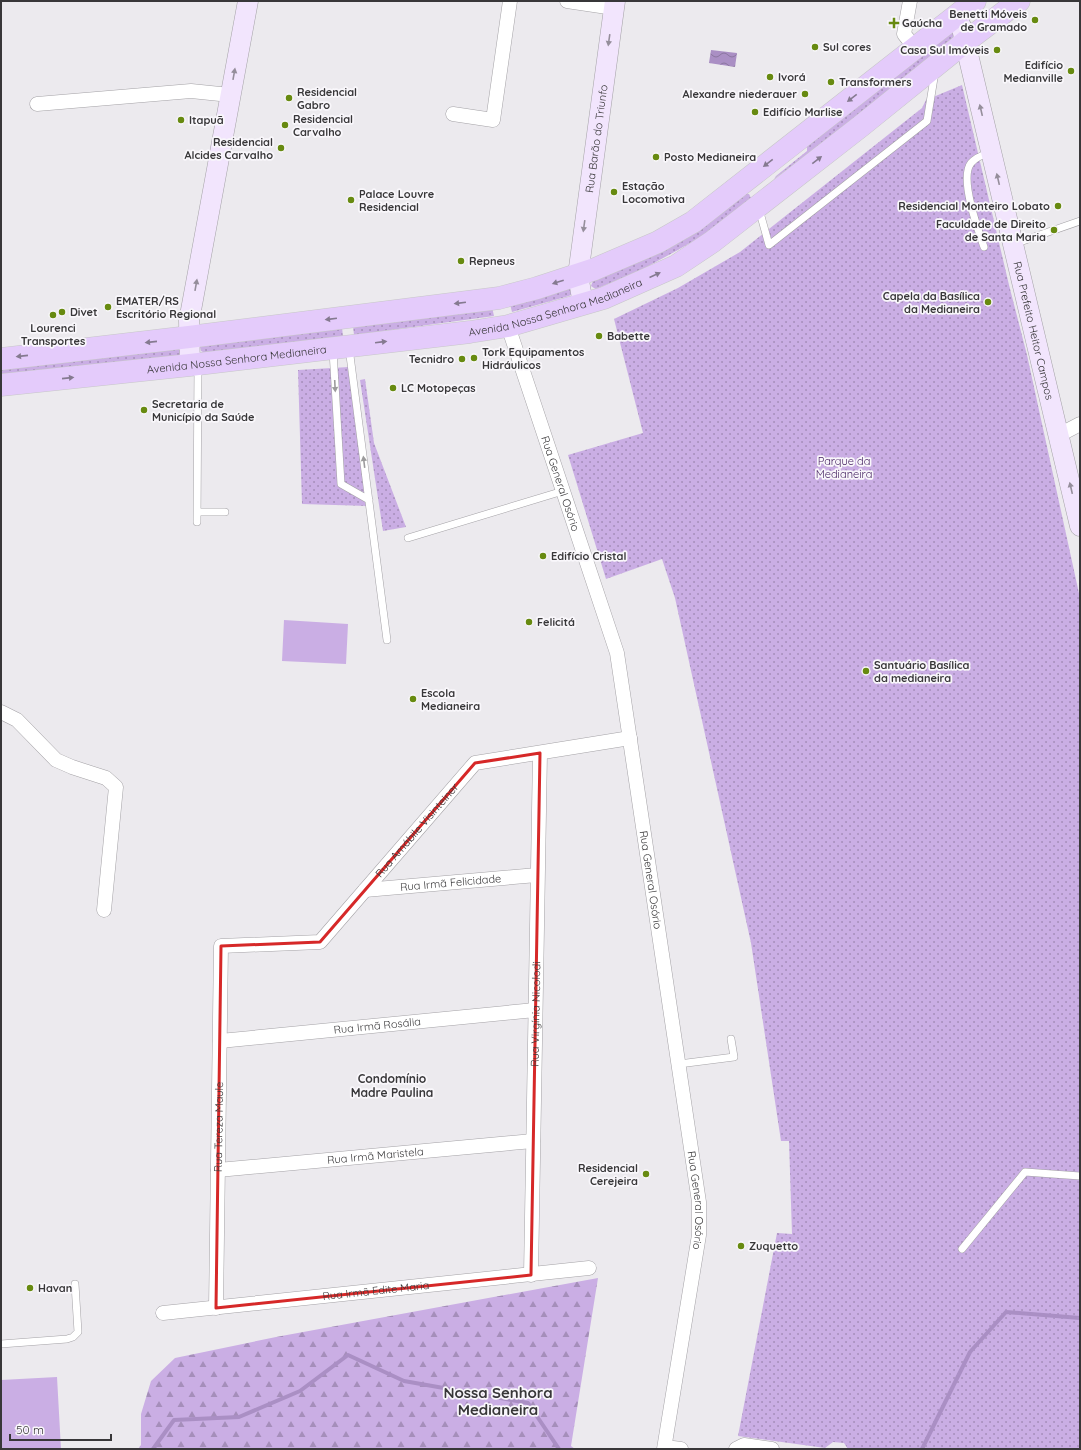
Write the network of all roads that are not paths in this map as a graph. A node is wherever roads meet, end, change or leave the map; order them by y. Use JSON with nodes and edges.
{"nodes":[{"id":1,"x":248,"y":1,"type":"edge"},
{"id":2,"x":510,"y":1,"type":"edge"},
{"id":3,"x":567,"y":1,"type":"edge"},
{"id":4,"x":910,"y":1,"type":"edge"},
{"id":5,"x":975,"y":1,"type":"edge"},
{"id":6,"x":1019,"y":1,"type":"edge"},
{"id":7,"x":614,"y":5,"type":"edge"},
{"id":8,"x":955,"y":17,"type":"junction"},
{"id":9,"x":965,"y":42,"type":"junction"},
{"id":10,"x":915,"y":48,"type":"junction"},
{"id":11,"x":936,"y":65,"type":"junction"},
{"id":12,"x":230,"y":95,"type":"junction"},
{"id":13,"x":37,"y":104,"type":"dead end"},
{"id":14,"x":453,"y":114,"type":"dead end"},
{"id":15,"x":991,"y":152,"type":"junction"},
{"id":16,"x":758,"y":205,"type":"junction"},
{"id":17,"x":1080,"y":221,"type":"edge"},
{"id":18,"x":1013,"y":244,"type":"junction"},
{"id":19,"x":984,"y":246,"type":"dead end"},
{"id":20,"x":578,"y":275,"type":"junction"},
{"id":21,"x":499,"y":298,"type":"junction"},
{"id":22,"x":583,"y":304,"type":"junction"},
{"id":23,"x":508,"y":326,"type":"junction"},
{"id":24,"x":190,"y":337,"type":"junction"},
{"id":25,"x":341,"y":347,"type":"junction"},
{"id":26,"x":1,"y":358,"type":"edge"},
{"id":27,"x":194,"y":364,"type":"junction"},
{"id":28,"x":1,"y":385,"type":"edge"},
{"id":29,"x":1080,"y":424,"type":"edge"},
{"id":30,"x":1059,"y":435,"type":"junction"},
{"id":31,"x":563,"y":490,"type":"junction"},
{"id":32,"x":369,"y":500,"type":"junction"},
{"id":33,"x":197,"y":512,"type":"junction"},
{"id":34,"x":225,"y":512,"type":"dead end"},
{"id":35,"x":197,"y":522,"type":"dead end"},
{"id":36,"x":1080,"y":526,"type":"edge"},
{"id":37,"x":408,"y":538,"type":"dead end"},
{"id":38,"x":387,"y":640,"type":"dead end"},
{"id":39,"x":1,"y":712,"type":"edge"},
{"id":40,"x":630,"y":738,"type":"junction"},
{"id":41,"x":540,"y":753,"type":"junction"},
{"id":42,"x":538,"y":875,"type":"junction"},
{"id":43,"x":365,"y":890,"type":"junction"},
{"id":44,"x":104,"y":910,"type":"dead end"},
{"id":45,"x":221,"y":946,"type":"joint"},
{"id":46,"x":535,"y":1010,"type":"junction"},
{"id":47,"x":731,"y":1039,"type":"dead end"},
{"id":48,"x":220,"y":1041,"type":"junction"},
{"id":49,"x":679,"y":1064,"type":"junction"},
{"id":50,"x":533,"y":1142,"type":"junction"},
{"id":51,"x":218,"y":1170,"type":"junction"},
{"id":52,"x":1080,"y":1176,"type":"edge"},
{"id":53,"x":962,"y":1249,"type":"dead end"},
{"id":54,"x":589,"y":1268,"type":"dead end"},
{"id":55,"x":531,"y":1275,"type":"junction"},
{"id":56,"x":75,"y":1284,"type":"dead end"},
{"id":57,"x":216,"y":1308,"type":"junction"},
{"id":58,"x":163,"y":1313,"type":"dead end"},
{"id":59,"x":1,"y":1344,"type":"edge"},
{"id":60,"x":664,"y":1448,"type":"edge"},
{"id":61,"x":681,"y":1449,"type":"edge"},
{"id":62,"x":736,"y":1449,"type":"edge"},
{"id":63,"x":772,"y":1449,"type":"edge"}],
"edges":[{"from":12,"to":1,"type":"street","one_way":true},
{"from":2,"to":14,"type":"street"},
{"from":3,"to":7,"type":"street"},
{"from":4,"to":10,"type":"street"},
{"from":5,"to":8,"type":"main road","name":"Avenida Nossa Senhora Medianeira"},
{"from":6,"to":9,"type":"main road","name":"Avenida Nossa Senhora Medianeira"},
{"from":7,"to":20,"type":"street","name":"Rua Barão do Triunfo","one_way":true},
{"from":8,"to":9,"type":"street","name":"Rua Prefeito Heitor Campos"},
{"from":8,"to":10,"type":"main road","name":"Avenida Nossa Senhora Medianeira"},
{"from":9,"to":11,"type":"main road","name":"Avenida Nossa Senhora Medianeira"},
{"from":15,"to":9,"type":"street","name":"Rua Prefeito Heitor Campos","one_way":true},
{"from":10,"to":20,"type":"main road","name":"Avenida Nossa Senhora Medianeira","one_way":true},
{"from":16,"to":11,"type":"main road","name":"Avenida Nossa Senhora Medianeira","one_way":true},
{"from":11,"to":16,"type":"lane"},
{"from":12,"to":13,"type":"street"},
{"from":24,"to":12,"type":"street","one_way":true},
{"from":18,"to":15,"type":"street","name":"Rua Prefeito Heitor Campos","one_way":true},
{"from":15,"to":19,"type":"lane"},
{"from":22,"to":16,"type":"main road","name":"Avenida Nossa Senhora Medianeira","one_way":true},
{"from":17,"to":18,"type":"lane"},
{"from":18,"to":30,"type":"street","name":"Rua Prefeito Heitor Campos"},
{"from":20,"to":21,"type":"main road","name":"Avenida Nossa Senhora Medianeira","one_way":true},
{"from":20,"to":22,"type":"street","name":"Rua Barão do Triunfo"},
{"from":21,"to":23,"type":"main road"},
{"from":21,"to":24,"type":"main road","name":"Avenida Nossa Senhora Medianeira","one_way":true},
{"from":22,"to":23,"type":"main road","name":"Avenida Nossa Senhora Medianeira"},
{"from":25,"to":23,"type":"main road","name":"Avenida Nossa Senhora Medianeira","one_way":true},
{"from":23,"to":31,"type":"street","name":"Rua General Osório"},
{"from":24,"to":26,"type":"main road","name":"Avenida Nossa Senhora Medianeira","one_way":true},
{"from":24,"to":27,"type":"street"},
{"from":25,"to":27,"type":"main road","name":"Avenida Nossa Senhora Medianeira"},
{"from":32,"to":25,"type":"lane","one_way":true},
{"from":25,"to":32,"type":"lane","one_way":true},
{"from":28,"to":27,"type":"main road","name":"Avenida Nossa Senhora Medianeira","one_way":true},
{"from":27,"to":33,"type":"lane"},
{"from":29,"to":30,"type":"street"},
{"from":36,"to":30,"type":"street","name":"Rua Prefeito Heitor Campos","one_way":true},
{"from":31,"to":37,"type":"lane"},
{"from":31,"to":40,"type":"street","name":"Rua General Osório"},
{"from":32,"to":38,"type":"lane"},
{"from":33,"to":34,"type":"lane"},
{"from":33,"to":35,"type":"lane"},
{"from":39,"to":44,"type":"street"},
{"from":40,"to":41,"type":"street","name":"Rua Amábile Visinteiner"},
{"from":40,"to":49,"type":"street","name":"Rua General Osório"},
{"from":41,"to":42,"type":"street","name":"Rua Virgínia Nicolodi"},
{"from":41,"to":43,"type":"street","name":"Rua Amábile Visinteiner"},
{"from":42,"to":43,"type":"street","name":"Rua Irmã Felicidade"},
{"from":42,"to":46,"type":"street","name":"Rua Virgínia Nicolodi"},
{"from":43,"to":45,"type":"street","name":"Rua Amábile Visinteiner"},
{"from":45,"to":48,"type":"street","name":"Rua Tereza Maule"},
{"from":46,"to":48,"type":"street","name":"Rua Irmã Rosália"},
{"from":46,"to":50,"type":"street","name":"Rua Virgínia Nicolodi"},
{"from":47,"to":49,"type":"lane"},
{"from":48,"to":51,"type":"street","name":"Rua Tereza Maule"},
{"from":49,"to":60,"type":"street","name":"Rua General Osório"},
{"from":50,"to":51,"type":"street","name":"Rua Irmã Maristela"},
{"from":50,"to":55,"type":"street","name":"Rua Virgínia Nicolodi"},
{"from":51,"to":57,"type":"street","name":"Rua Tereza Maule"},
{"from":52,"to":53,"type":"lane"},
{"from":54,"to":55,"type":"street","name":"Rua Irmã Edite Maria"},
{"from":55,"to":57,"type":"street","name":"Rua Irmã Edite Maria"},
{"from":56,"to":59,"type":"lane"},
{"from":57,"to":58,"type":"street","name":"Rua Irmã Edite Maria"},
{"from":60,"to":61,"type":"street"},
{"from":62,"to":63,"type":"street"}]}
